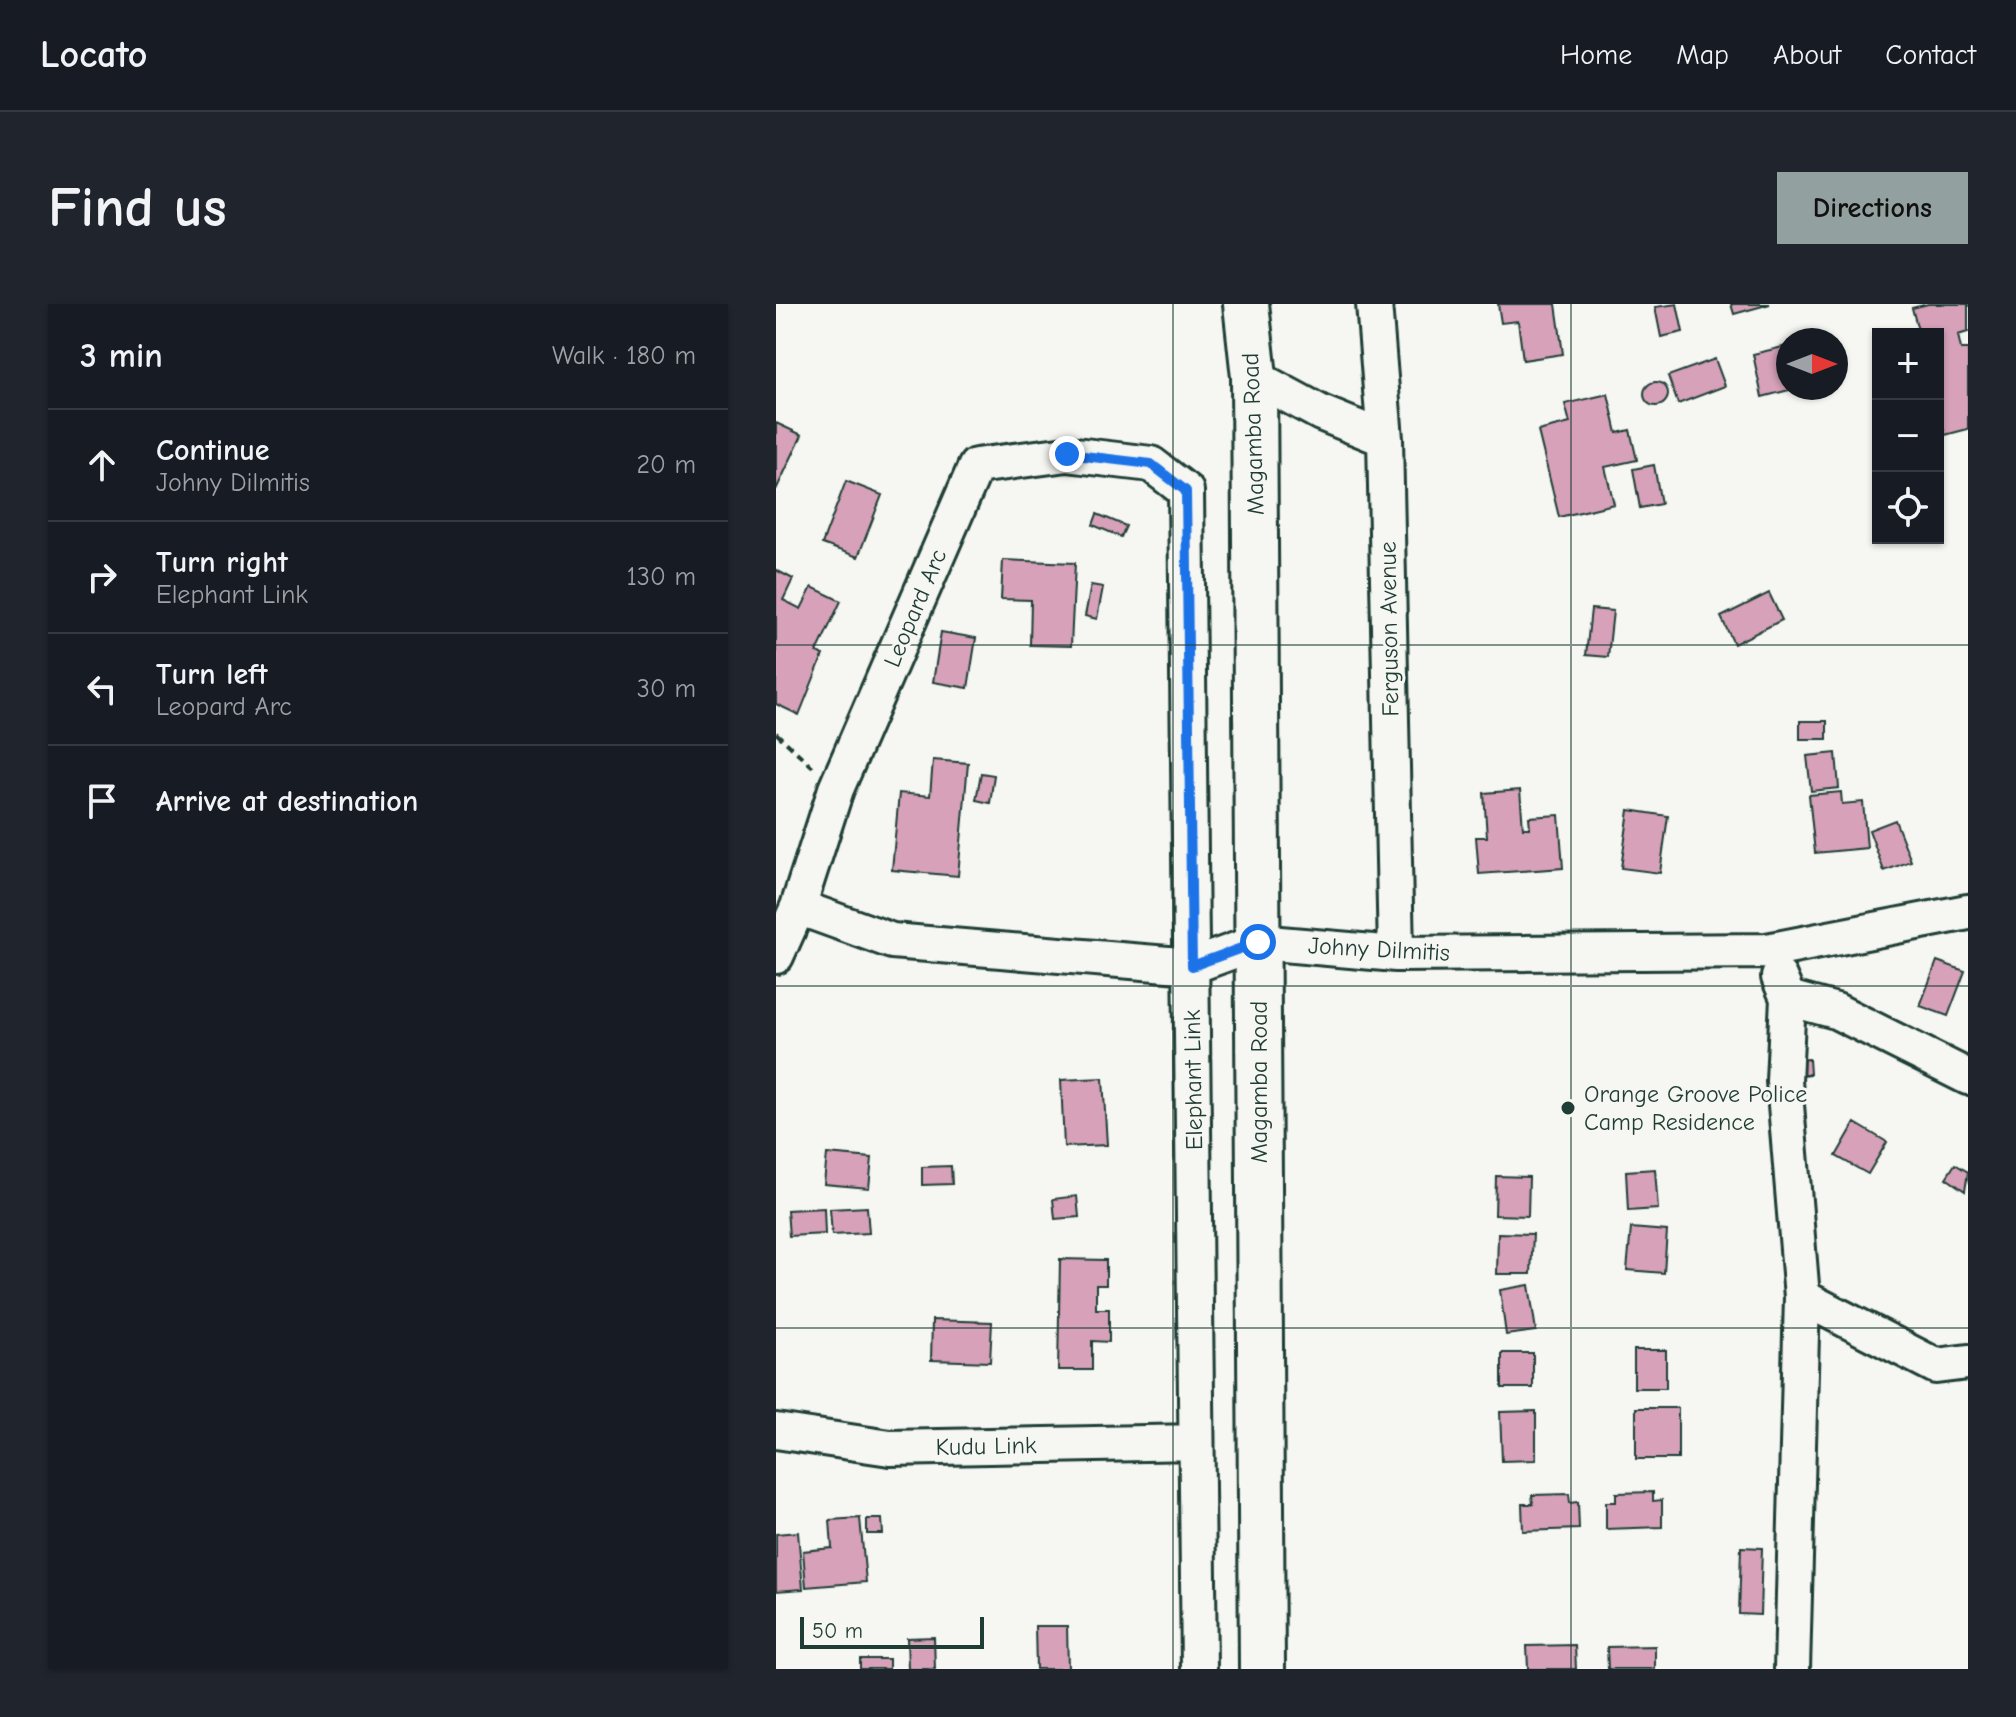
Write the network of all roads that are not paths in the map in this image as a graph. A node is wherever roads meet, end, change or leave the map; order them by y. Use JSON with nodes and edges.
{"nodes":[{"id":1,"x":1246,"y":304,"type":"edge"},
{"id":2,"x":1374,"y":304,"type":"edge"},
{"id":3,"x":1254,"y":377,"type":"junction"},
{"id":4,"x":1385,"y":439,"type":"junction"},
{"id":5,"x":1186,"y":491,"type":"joint"},
{"id":6,"x":798,"y":907,"type":"junction"},
{"id":7,"x":1968,"y":912,"type":"edge"},
{"id":8,"x":1258,"y":942,"type":"junction"},
{"id":9,"x":1767,"y":951,"type":"junction"},
{"id":10,"x":1396,"y":954,"type":"junction"},
{"id":11,"x":776,"y":956,"type":"edge"},
{"id":12,"x":1192,"y":966,"type":"junction"},
{"id":13,"x":1788,"y":998,"type":"junction"},
{"id":14,"x":1968,"y":1077,"type":"edge"},
{"id":15,"x":1802,"y":1297,"type":"junction"},
{"id":16,"x":1968,"y":1362,"type":"edge"},
{"id":17,"x":776,"y":1431,"type":"edge"},
{"id":18,"x":1196,"y":1442,"type":"junction"},
{"id":19,"x":1199,"y":1669,"type":"edge"},
{"id":20,"x":1262,"y":1669,"type":"edge"},
{"id":21,"x":1792,"y":1669,"type":"edge"}],
"edges":[{"from":1,"to":3,"type":"highway","name":"Magamba Road"},
{"from":2,"to":4,"type":"street","name":"Ferguson Avenue"},
{"from":3,"to":4,"type":"street"},
{"from":3,"to":8,"type":"highway","name":"Magamba Road"},
{"from":4,"to":10,"type":"street","name":"Ferguson Avenue"},
{"from":5,"to":6,"type":"street","name":"Leopard Arc"},
{"from":5,"to":12,"type":"street","name":"Elephant Link"},
{"from":6,"to":11,"type":"street","name":"Leopard Arc"},
{"from":6,"to":12,"type":"street","name":"Johny Dilmitis"},
{"from":7,"to":9,"type":"street","name":"Johny Dilmitis"},
{"from":8,"to":10,"type":"street","name":"Johny Dilmitis"},
{"from":8,"to":12,"type":"street","name":"Johny Dilmitis"},
{"from":8,"to":20,"type":"highway","name":"Magamba Road"},
{"from":9,"to":10,"type":"street","name":"Johny Dilmitis"},
{"from":9,"to":13,"type":"street"},
{"from":12,"to":18,"type":"street","name":"Elephant Link"},
{"from":13,"to":14,"type":"street"},
{"from":13,"to":15,"type":"street"},
{"from":15,"to":16,"type":"street"},
{"from":15,"to":21,"type":"street"},
{"from":17,"to":18,"type":"street","name":"Kudu Link"},
{"from":18,"to":19,"type":"street","name":"Elephant Link"}]}
